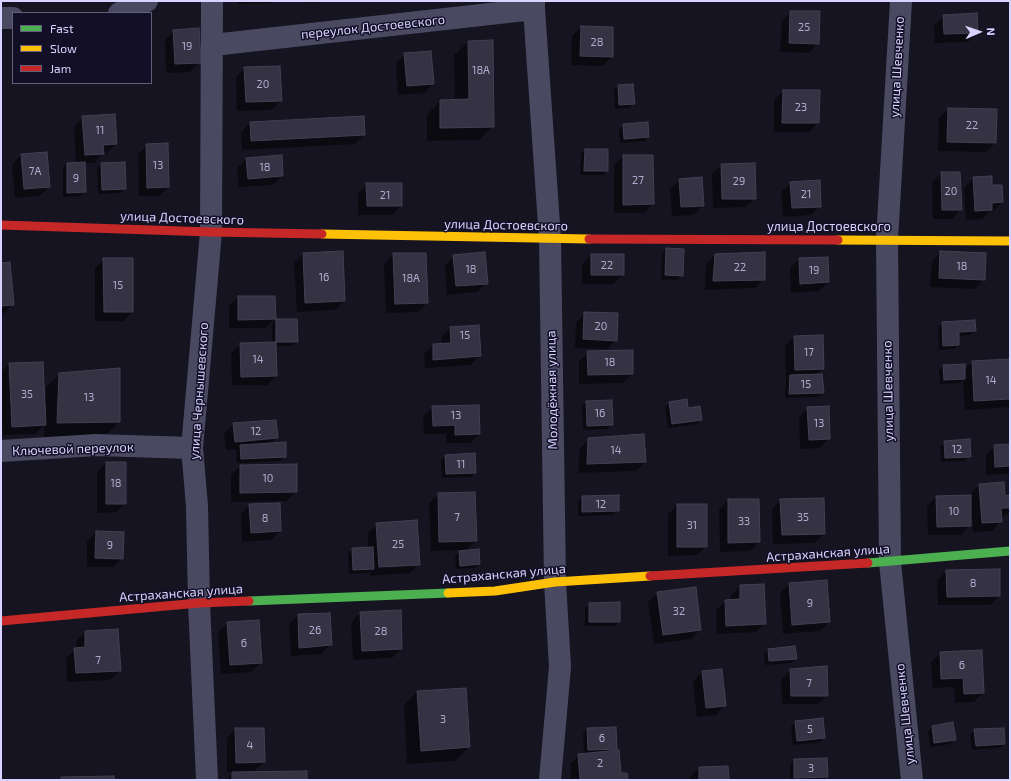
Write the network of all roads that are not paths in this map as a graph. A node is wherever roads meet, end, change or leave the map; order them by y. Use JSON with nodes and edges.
{"nodes":[{"id":1,"x":147,"y":1,"type":"edge"},
{"id":2,"x":212,"y":1,"type":"edge"},
{"id":3,"x":900,"y":1,"type":"edge"},
{"id":4,"x":534,"y":5,"type":"edge"},
{"id":5,"x":121,"y":12,"type":"edge"},
{"id":6,"x":1,"y":18,"type":"edge"},
{"id":7,"x":12,"y":18,"type":"edge"},
{"id":8,"x":213,"y":45,"type":"junction"},
{"id":9,"x":1,"y":225,"type":"edge"},
{"id":10,"x":211,"y":232,"type":"junction"},
{"id":11,"x":550,"y":239,"type":"junction"},
{"id":12,"x":886,"y":240,"type":"junction"},
{"id":13,"x":1010,"y":241,"type":"edge"},
{"id":14,"x":192,"y":448,"type":"junction"},
{"id":15,"x":1,"y":451,"type":"edge"},
{"id":16,"x":1010,"y":551,"type":"edge"},
{"id":17,"x":890,"y":562,"type":"junction"},
{"id":18,"x":555,"y":582,"type":"junction"},
{"id":19,"x":200,"y":603,"type":"junction"},
{"id":20,"x":1,"y":621,"type":"edge"},
{"id":21,"x":207,"y":780,"type":"edge"},
{"id":22,"x":550,"y":780,"type":"edge"},
{"id":23,"x":912,"y":780,"type":"edge"}],
"edges":[{"from":1,"to":5,"type":"street"},
{"from":2,"to":8,"type":"street","name":"улица Чернышевского"},
{"from":3,"to":12,"type":"street","name":"улица Шевченко"},
{"from":4,"to":8,"type":"street","name":"переулок Достоевского"},
{"from":4,"to":11,"type":"street","name":"Молодёжная улица"},
{"from":6,"to":7,"type":"street"},
{"from":8,"to":10,"type":"street","name":"улица Чернышевского"},
{"from":9,"to":10,"type":"street","name":"улица Достоевского"},
{"from":10,"to":11,"type":"street","name":"улица Достоевского"},
{"from":10,"to":14,"type":"street","name":"улица Чернышевского"},
{"from":11,"to":12,"type":"street","name":"улица Достоевского"},
{"from":11,"to":18,"type":"street","name":"Молодёжная улица"},
{"from":12,"to":13,"type":"street","name":"улица Достоевского"},
{"from":12,"to":17,"type":"street","name":"улица Шевченко"},
{"from":14,"to":15,"type":"street","name":"Ключевой переулок"},
{"from":14,"to":19,"type":"street","name":"улица Чернышевского"},
{"from":16,"to":17,"type":"street","name":"Астраханская улица"},
{"from":17,"to":18,"type":"street","name":"Астраханская улица"},
{"from":17,"to":23,"type":"street","name":"улица Шевченко"},
{"from":18,"to":19,"type":"street","name":"Астраханская улица"},
{"from":18,"to":22,"type":"street","name":"Молодёжная улица"},
{"from":19,"to":20,"type":"street","name":"Астраханская улица"},
{"from":19,"to":21,"type":"street","name":"улица Чернышевского"}]}
